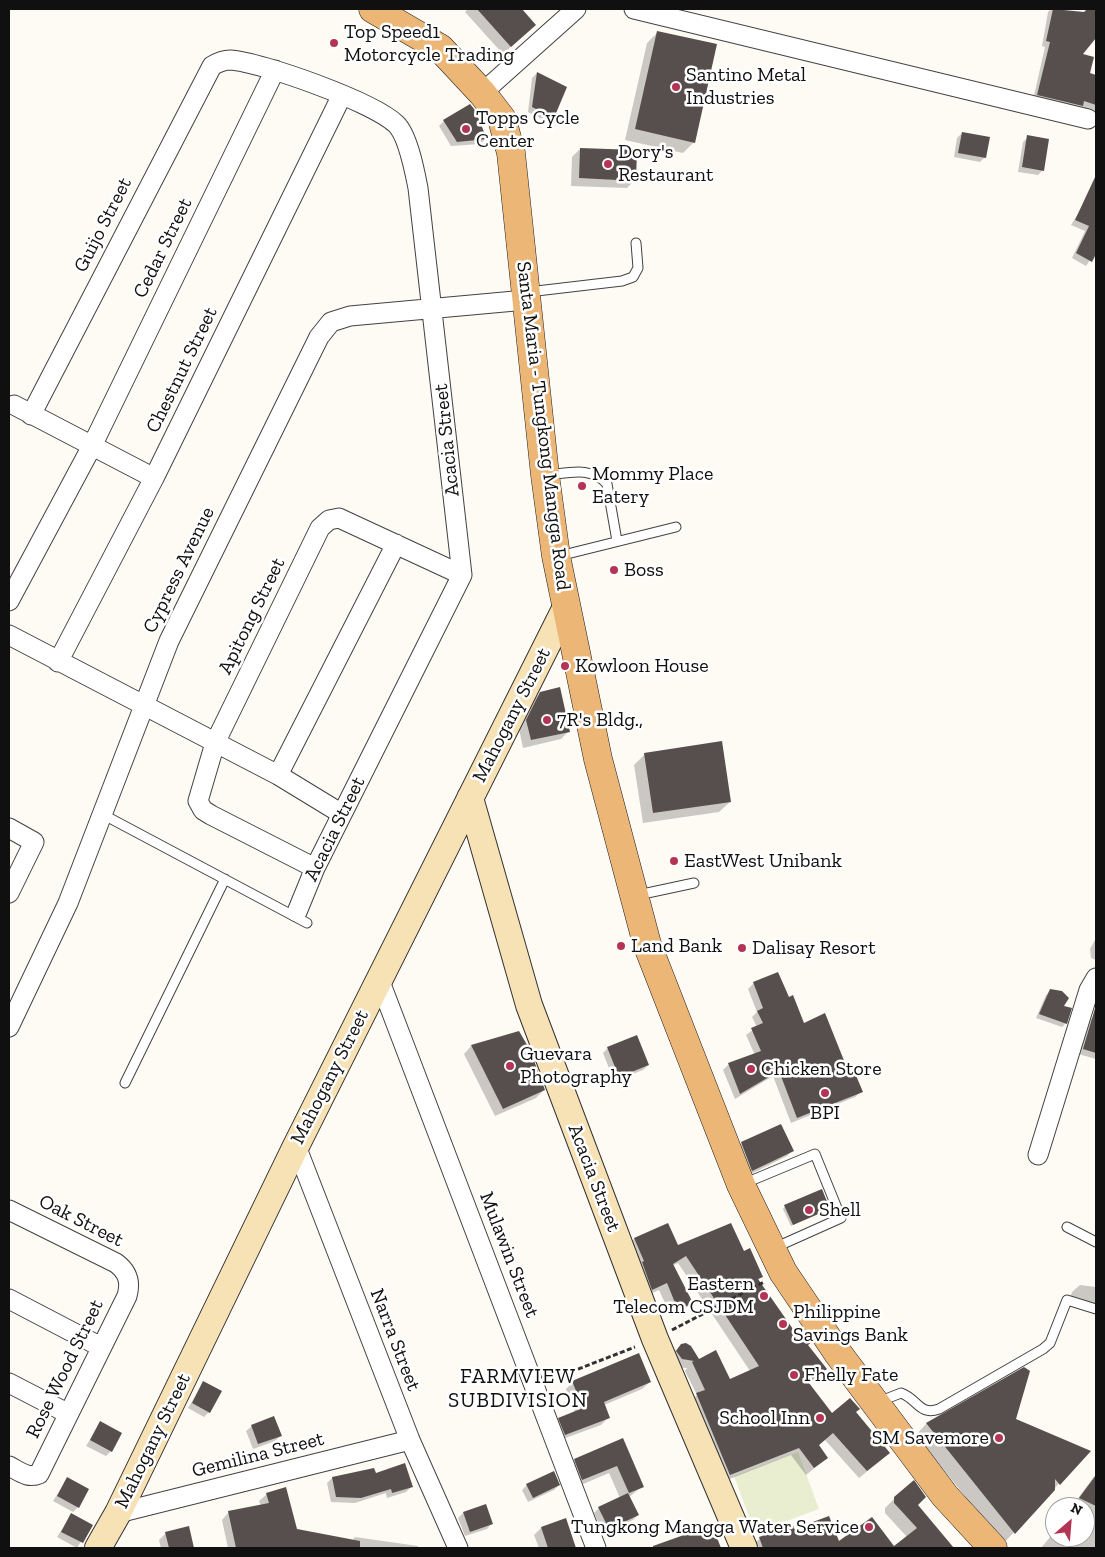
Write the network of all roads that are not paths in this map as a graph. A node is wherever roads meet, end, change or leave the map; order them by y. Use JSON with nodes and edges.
{"nodes":[{"id":1,"x":372,"y":9,"type":"edge"},
{"id":2,"x":576,"y":9,"type":"edge"},
{"id":3,"x":634,"y":9,"type":"edge"},
{"id":4,"x":220,"y":61,"type":"joint"},
{"id":5,"x":275,"y":70,"type":"junction"},
{"id":6,"x":482,"y":93,"type":"junction"},
{"id":7,"x":342,"y":95,"type":"junction"},
{"id":8,"x":1088,"y":119,"type":"dead end"},
{"id":9,"x":636,"y":243,"type":"dead end"},
{"id":10,"x":526,"y":296,"type":"junction"},
{"id":11,"x":432,"y":308,"type":"junction"},
{"id":12,"x":14,"y":405,"type":"dead end"},
{"id":13,"x":31,"y":415,"type":"junction"},
{"id":14,"x":92,"y":446,"type":"junction"},
{"id":15,"x":544,"y":475,"type":"junction"},
{"id":16,"x":154,"y":478,"type":"junction"},
{"id":17,"x":676,"y":527,"type":"dead end"},
{"id":18,"x":617,"y":541,"type":"junction"},
{"id":19,"x":396,"y":544,"type":"junction"},
{"id":20,"x":556,"y":556,"type":"junction"},
{"id":21,"x":462,"y":575,"type":"junction"},
{"id":22,"x":9,"y":601,"type":"edge"},
{"id":23,"x":566,"y":607,"type":"junction"},
{"id":24,"x":9,"y":635,"type":"edge"},
{"id":25,"x":58,"y":662,"type":"junction"},
{"id":26,"x":143,"y":705,"type":"junction"},
{"id":27,"x":215,"y":743,"type":"junction"},
{"id":28,"x":278,"y":775,"type":"junction"},
{"id":29,"x":470,"y":798,"type":"junction"},
{"id":30,"x":101,"y":813,"type":"junction"},
{"id":31,"x":342,"y":814,"type":"junction"},
{"id":32,"x":9,"y":828,"type":"edge"},
{"id":33,"x":314,"y":868,"type":"junction"},
{"id":34,"x":225,"y":879,"type":"junction"},
{"id":35,"x":694,"y":883,"type":"dead end"},
{"id":36,"x":9,"y":893,"type":"edge"},
{"id":37,"x":633,"y":896,"type":"junction"},
{"id":38,"x":302,"y":917,"type":"joint"},
{"id":39,"x":1096,"y":978,"type":"edge"},
{"id":40,"x":379,"y":979,"type":"junction"},
{"id":41,"x":9,"y":1027,"type":"edge"},
{"id":42,"x":126,"y":1084,"type":"dead end"},
{"id":43,"x":296,"y":1146,"type":"junction"},
{"id":44,"x":1038,"y":1155,"type":"dead end"},
{"id":45,"x":741,"y":1185,"type":"junction"},
{"id":46,"x":9,"y":1210,"type":"edge"},
{"id":47,"x":1067,"y":1227,"type":"dead end"},
{"id":48,"x":1096,"y":1242,"type":"edge"},
{"id":49,"x":776,"y":1261,"type":"junction"},
{"id":50,"x":128,"y":1277,"type":"joint"},
{"id":51,"x":9,"y":1299,"type":"edge"},
{"id":52,"x":1096,"y":1309,"type":"edge"},
{"id":53,"x":101,"y":1347,"type":"junction"},
{"id":54,"x":9,"y":1384,"type":"edge"},
{"id":55,"x":875,"y":1403,"type":"junction"},
{"id":56,"x":67,"y":1413,"type":"junction"},
{"id":57,"x":410,"y":1440,"type":"junction"},
{"id":58,"x":9,"y":1466,"type":"edge"},
{"id":59,"x":118,"y":1513,"type":"junction"},
{"id":60,"x":98,"y":1548,"type":"edge"},
{"id":61,"x":458,"y":1548,"type":"edge"},
{"id":62,"x":596,"y":1548,"type":"edge"},
{"id":63,"x":744,"y":1548,"type":"edge"},
{"id":64,"x":993,"y":1548,"type":"edge"}],
"edges":[{"from":1,"to":6,"type":"main road","name":"Santa Maria - Tungkong Mangga Road"},
{"from":2,"to":6,"type":"street"},
{"from":3,"to":8,"type":"street"},
{"from":4,"to":5,"type":"street","name":"Acacia Street"},
{"from":4,"to":13,"type":"street","name":"Guijo Street"},
{"from":5,"to":7,"type":"street","name":"Acacia Street"},
{"from":5,"to":14,"type":"street","name":"Cedar Street"},
{"from":6,"to":10,"type":"main road","name":"Santa Maria - Tungkong Mangga Road"},
{"from":7,"to":11,"type":"street","name":"Acacia Street"},
{"from":7,"to":16,"type":"street","name":"Chestnut Street"},
{"from":9,"to":10,"type":"lane"},
{"from":10,"to":11,"type":"street","name":"Cypress Avenue"},
{"from":10,"to":15,"type":"main road","name":"Santa Maria - Tungkong Mangga Road"},
{"from":11,"to":21,"type":"street","name":"Acacia Street"},
{"from":11,"to":26,"type":"street","name":"Cypress Avenue"},
{"from":12,"to":13,"type":"street"},
{"from":13,"to":14,"type":"street"},
{"from":14,"to":16,"type":"street"},
{"from":14,"to":22,"type":"street","name":"Cedar Street"},
{"from":15,"to":18,"type":"lane"},
{"from":15,"to":20,"type":"main road","name":"Santa Maria - Tungkong Mangga Road"},
{"from":16,"to":25,"type":"street","name":"Chestnut Street"},
{"from":17,"to":18,"type":"lane"},
{"from":18,"to":20,"type":"lane"},
{"from":19,"to":21,"type":"street"},
{"from":19,"to":27,"type":"street","name":"Apitong Street"},
{"from":19,"to":28,"type":"street"},
{"from":20,"to":23,"type":"main road","name":"Santa Maria - Tungkong Mangga Road"},
{"from":21,"to":31,"type":"street","name":"Acacia Street"},
{"from":23,"to":29,"type":"street","name":"Mahogany Street"},
{"from":23,"to":37,"type":"main road","name":"Santa Maria - Tungkong Mangga Road"},
{"from":24,"to":25,"type":"street"},
{"from":25,"to":26,"type":"street"},
{"from":26,"to":27,"type":"street"},
{"from":26,"to":30,"type":"street","name":"Cypress Avenue"},
{"from":27,"to":28,"type":"street"},
{"from":27,"to":33,"type":"street","name":"Apitong Street"},
{"from":28,"to":31,"type":"street"},
{"from":29,"to":40,"type":"street","name":"Mahogany Street"},
{"from":29,"to":63,"type":"street","name":"Acacia Street"},
{"from":30,"to":34,"type":"lane"},
{"from":30,"to":41,"type":"street","name":"Cypress Avenue"},
{"from":31,"to":33,"type":"street","name":"Acacia Street"},
{"from":32,"to":36,"type":"street"},
{"from":33,"to":38,"type":"street","name":"Acacia Street"},
{"from":34,"to":38,"type":"lane"},
{"from":34,"to":42,"type":"lane"},
{"from":35,"to":37,"type":"lane"},
{"from":37,"to":45,"type":"main road","name":"Santa Maria - Tungkong Mangga Road"},
{"from":39,"to":44,"type":"street"},
{"from":40,"to":43,"type":"street","name":"Mahogany Street"},
{"from":40,"to":62,"type":"street","name":"Mulawin Street"},
{"from":43,"to":57,"type":"street","name":"Narra Street"},
{"from":43,"to":59,"type":"street","name":"Mahogany Street"},
{"from":45,"to":49,"type":"main road","name":"Santa Maria - Tungkong Mangga Road"},
{"from":45,"to":49,"type":"lane"},
{"from":46,"to":50,"type":"street","name":"Oak Street"},
{"from":47,"to":48,"type":"lane"},
{"from":49,"to":55,"type":"main road","name":"Santa Maria - Tungkong Mangga Road"},
{"from":50,"to":53,"type":"street","name":"Rose Wood Street"},
{"from":51,"to":53,"type":"street"},
{"from":52,"to":55,"type":"lane"},
{"from":53,"to":56,"type":"street","name":"Rose Wood Street"},
{"from":54,"to":56,"type":"street"},
{"from":55,"to":64,"type":"main road","name":"Santa Maria - Tungkong Mangga Road"},
{"from":56,"to":58,"type":"street","name":"Rose Wood Street"},
{"from":57,"to":59,"type":"street","name":"Gemilina Street"},
{"from":57,"to":61,"type":"street","name":"Narra Street"},
{"from":59,"to":60,"type":"street","name":"Mahogany Street"}]}
